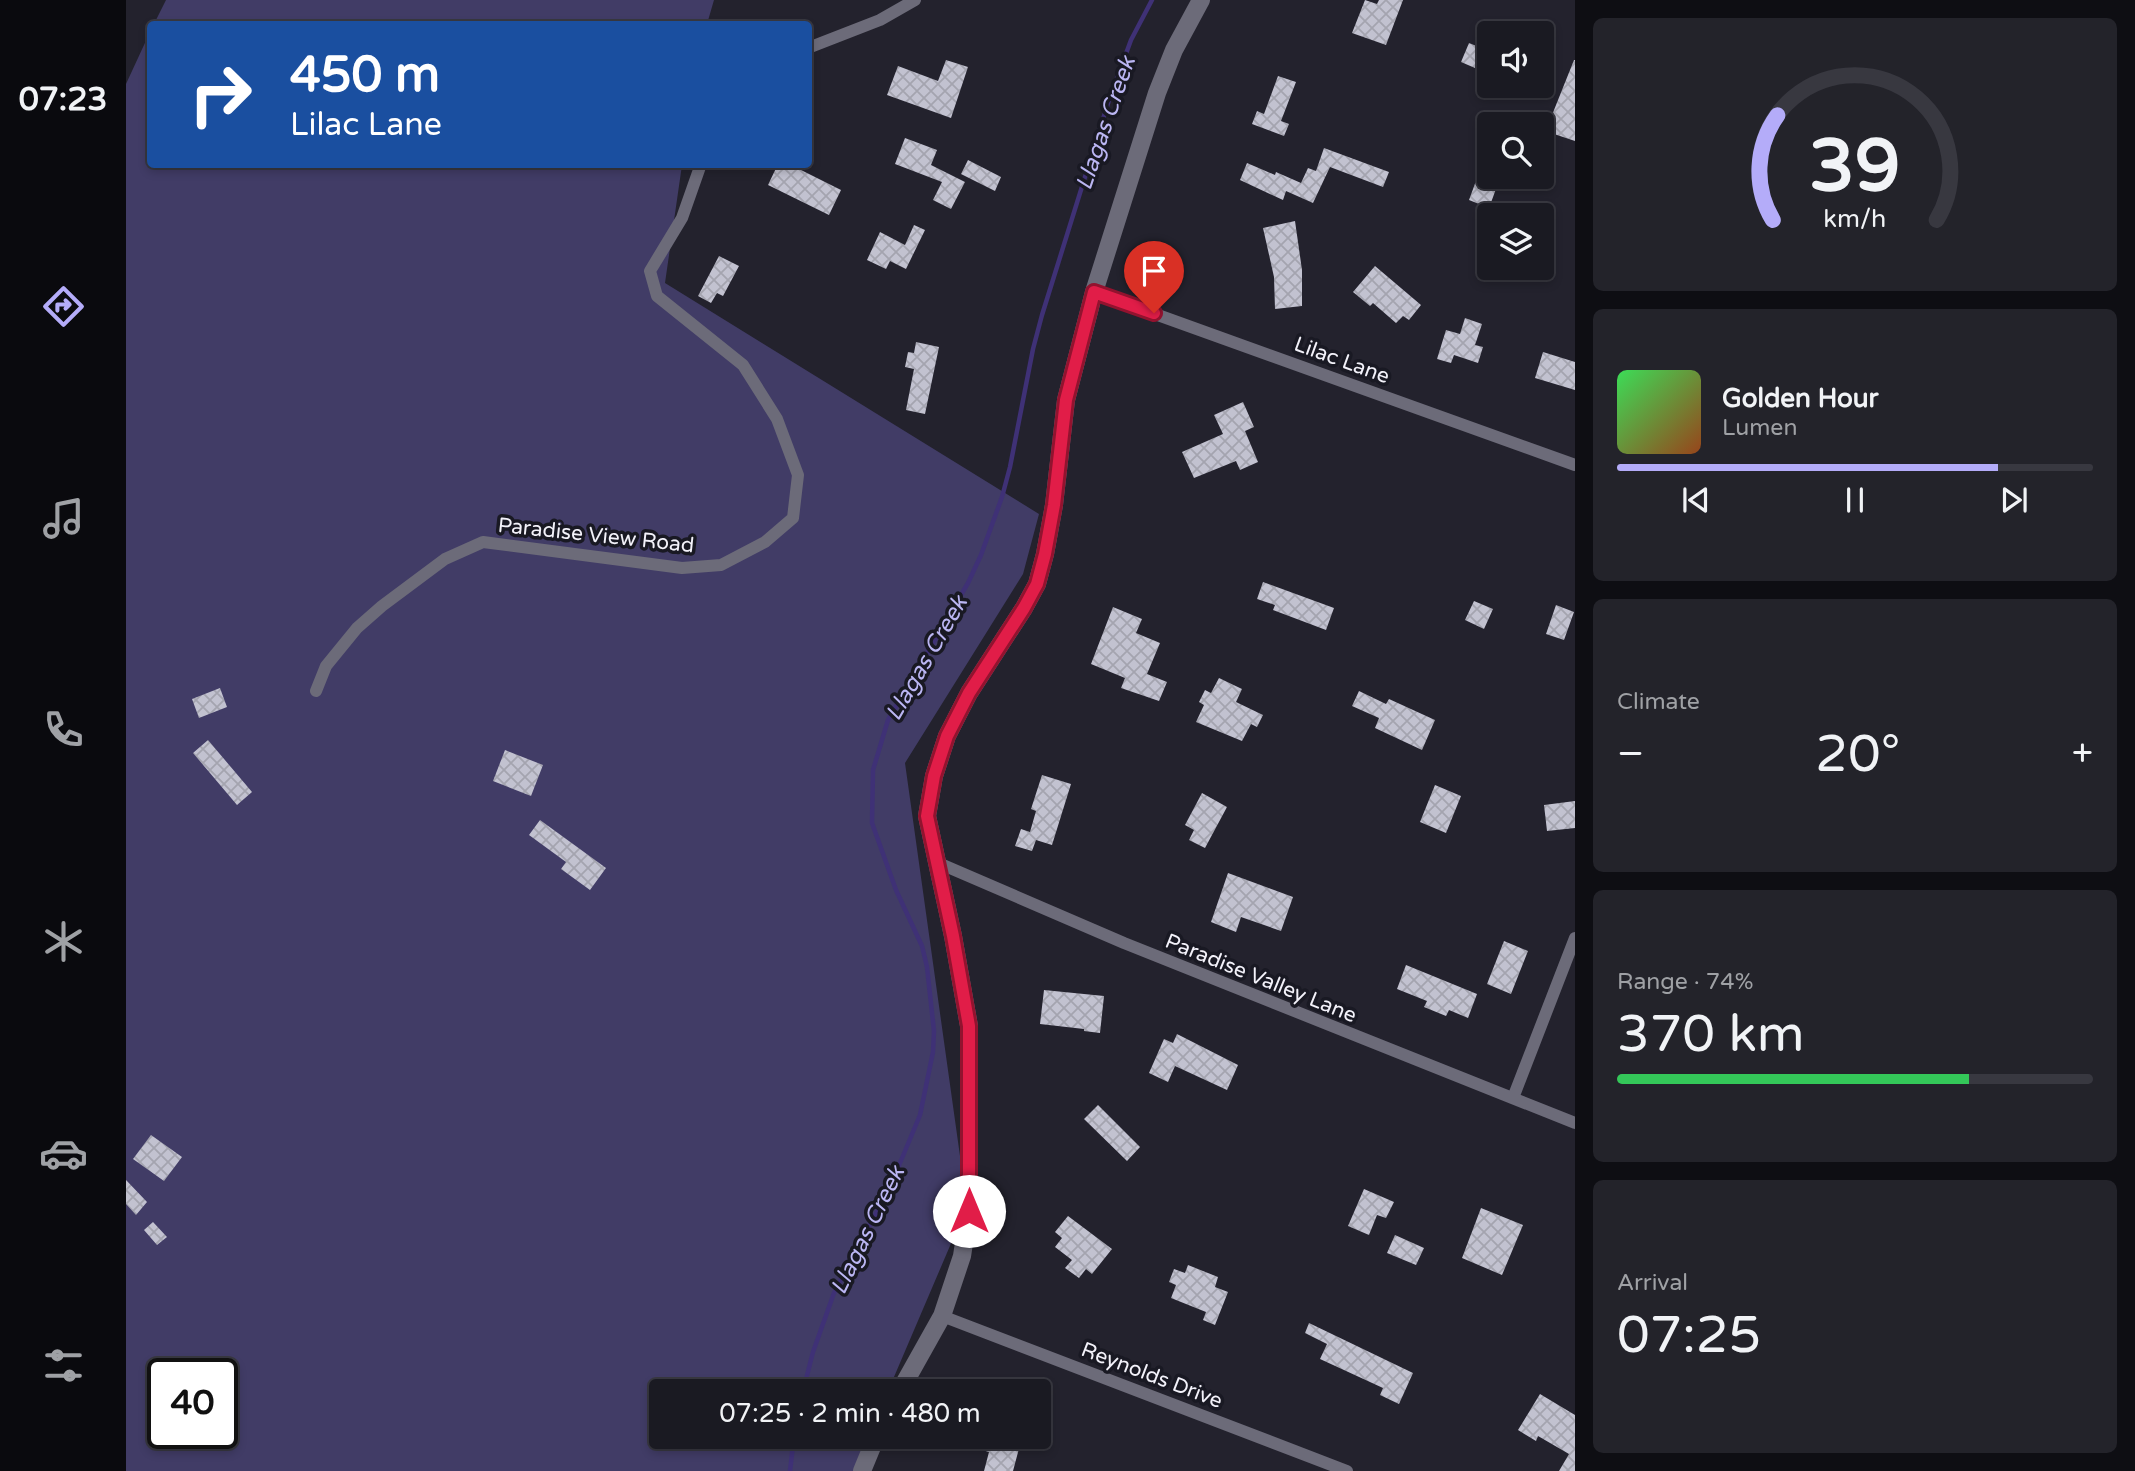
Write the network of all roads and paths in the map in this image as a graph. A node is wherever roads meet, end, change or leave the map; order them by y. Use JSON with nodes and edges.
{"nodes":[{"id":1,"x":915,"y":0,"type":"edge"},
{"id":2,"x":1201,"y":0,"type":"edge"},
{"id":3,"x":812,"y":46,"type":"edge"},
{"id":4,"x":700,"y":168,"type":"edge"},
{"id":5,"x":1094,"y":292,"type":"junction"},
{"id":6,"x":1575,"y":465,"type":"edge"},
{"id":7,"x":317,"y":691,"type":"dead end"},
{"id":8,"x":936,"y":862,"type":"junction"},
{"id":9,"x":1575,"y":938,"type":"edge"},
{"id":10,"x":1513,"y":1098,"type":"junction"},
{"id":11,"x":1575,"y":1123,"type":"edge"},
{"id":12,"x":943,"y":1316,"type":"junction"},
{"id":13,"x":907,"y":1379,"type":"edge"},
{"id":14,"x":871,"y":1449,"type":"edge"},
{"id":15,"x":862,"y":1471,"type":"edge"},
{"id":16,"x":1347,"y":1471,"type":"edge"}],
"edges":[{"from":1,"to":3,"type":"street"},
{"from":2,"to":5,"type":"street"},
{"from":4,"to":7,"type":"street","name":"Paradise View Road"},
{"from":5,"to":6,"type":"street","name":"Lilac Lane"},
{"from":5,"to":8,"type":"street"},
{"from":8,"to":10,"type":"street","name":"Paradise Valley Lane"},
{"from":8,"to":12,"type":"street"},
{"from":9,"to":10,"type":"street"},
{"from":10,"to":11,"type":"street","name":"Paradise Valley Lane"},
{"from":12,"to":13,"type":"street"},
{"from":12,"to":16,"type":"street","name":"Reynolds Drive"},
{"from":14,"to":15,"type":"street"}]}
